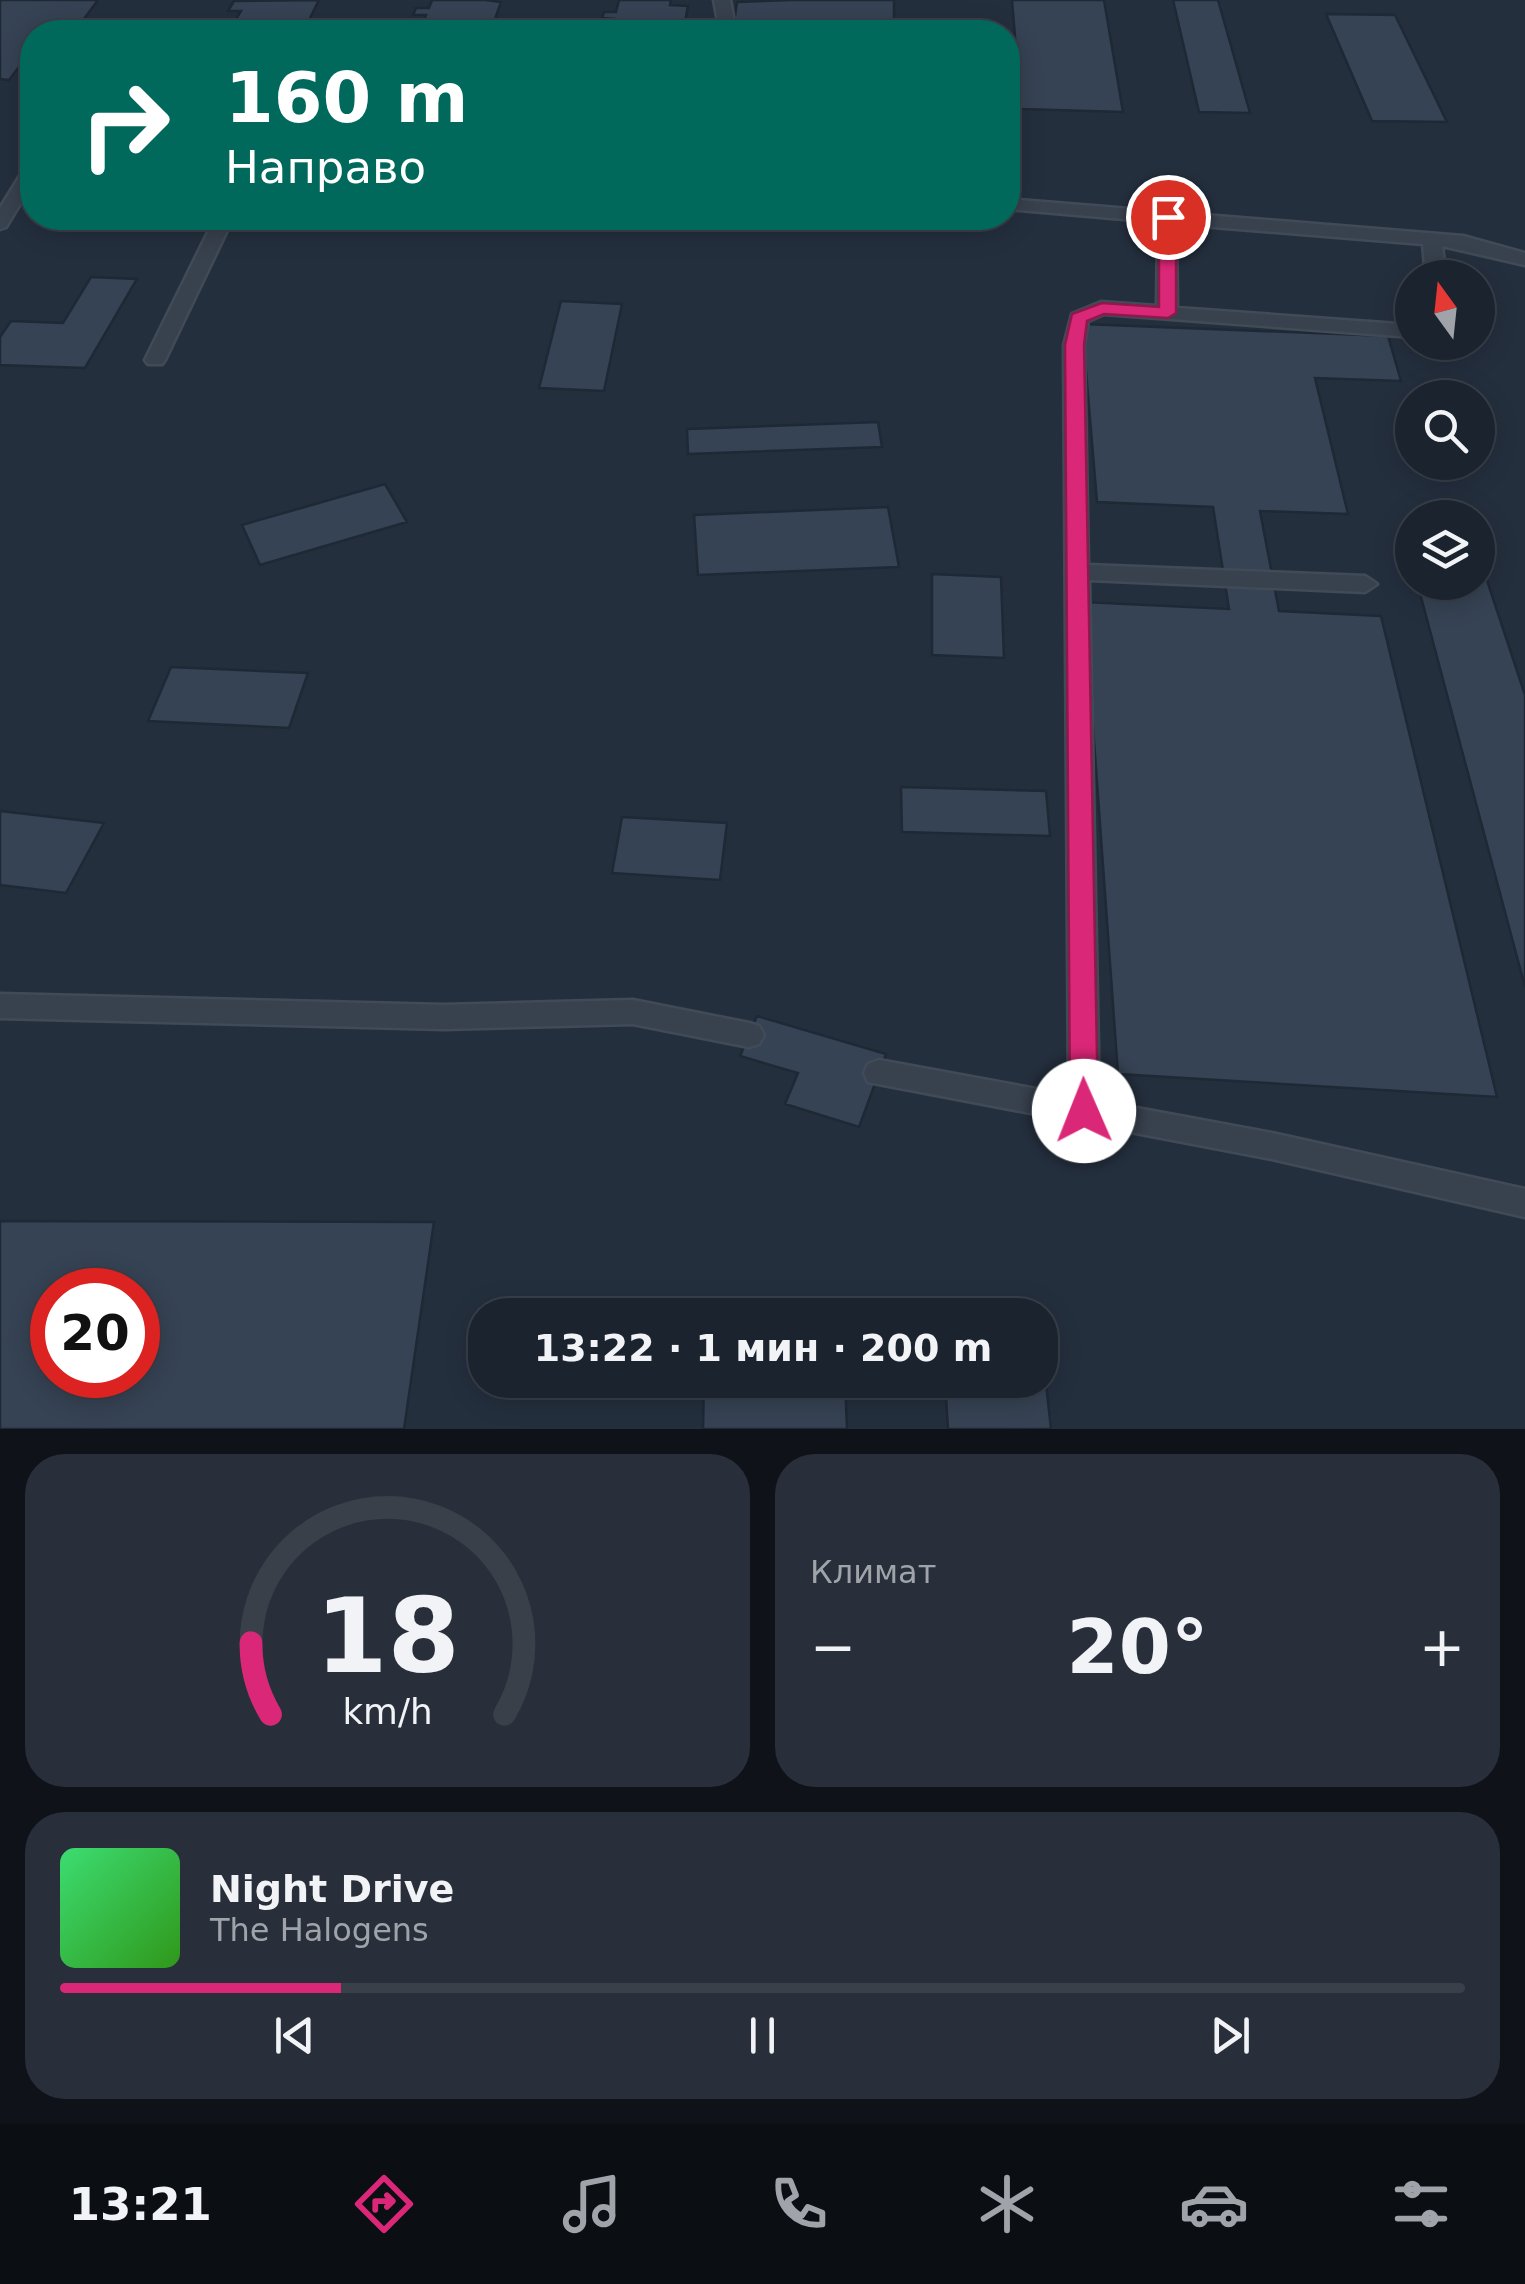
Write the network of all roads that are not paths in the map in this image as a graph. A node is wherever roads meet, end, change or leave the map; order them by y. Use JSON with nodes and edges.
{"nodes":[{"id":1,"x":20,"y":193,"type":"edge"},
{"id":2,"x":1020,"y":205,"type":"edge"},
{"id":3,"x":1168,"y":217,"type":"junction"},
{"id":4,"x":0,"y":223,"type":"edge"},
{"id":5,"x":218,"y":230,"type":"edge"},
{"id":6,"x":1432,"y":240,"type":"junction"},
{"id":7,"x":1525,"y":259,"type":"edge"},
{"id":8,"x":1434,"y":260,"type":"edge"},
{"id":9,"x":1168,"y":313,"type":"junction"},
{"id":10,"x":1395,"y":330,"type":"edge"},
{"id":11,"x":155,"y":360,"type":"dead end"},
{"id":12,"x":1077,"y":572,"type":"junction"},
{"id":13,"x":1364,"y":584,"type":"dead end"},
{"id":14,"x":0,"y":1006,"type":"edge"},
{"id":15,"x":749,"y":1035,"type":"dead end"},
{"id":16,"x":879,"y":1073,"type":"dead end"},
{"id":17,"x":1084,"y":1111,"type":"junction"},
{"id":18,"x":1525,"y":1203,"type":"edge"}],
"edges":[{"from":1,"to":4,"type":"lane"},
{"from":2,"to":3,"type":"lane"},
{"from":3,"to":6,"type":"lane"},
{"from":3,"to":9,"type":"lane"},
{"from":5,"to":11,"type":"lane"},
{"from":6,"to":7,"type":"lane"},
{"from":6,"to":8,"type":"lane"},
{"from":9,"to":10,"type":"lane"},
{"from":9,"to":12,"type":"lane"},
{"from":12,"to":13,"type":"lane"},
{"from":12,"to":17,"type":"lane"},
{"from":14,"to":15,"type":"lane"},
{"from":16,"to":17,"type":"lane"},
{"from":17,"to":18,"type":"lane"}]}
